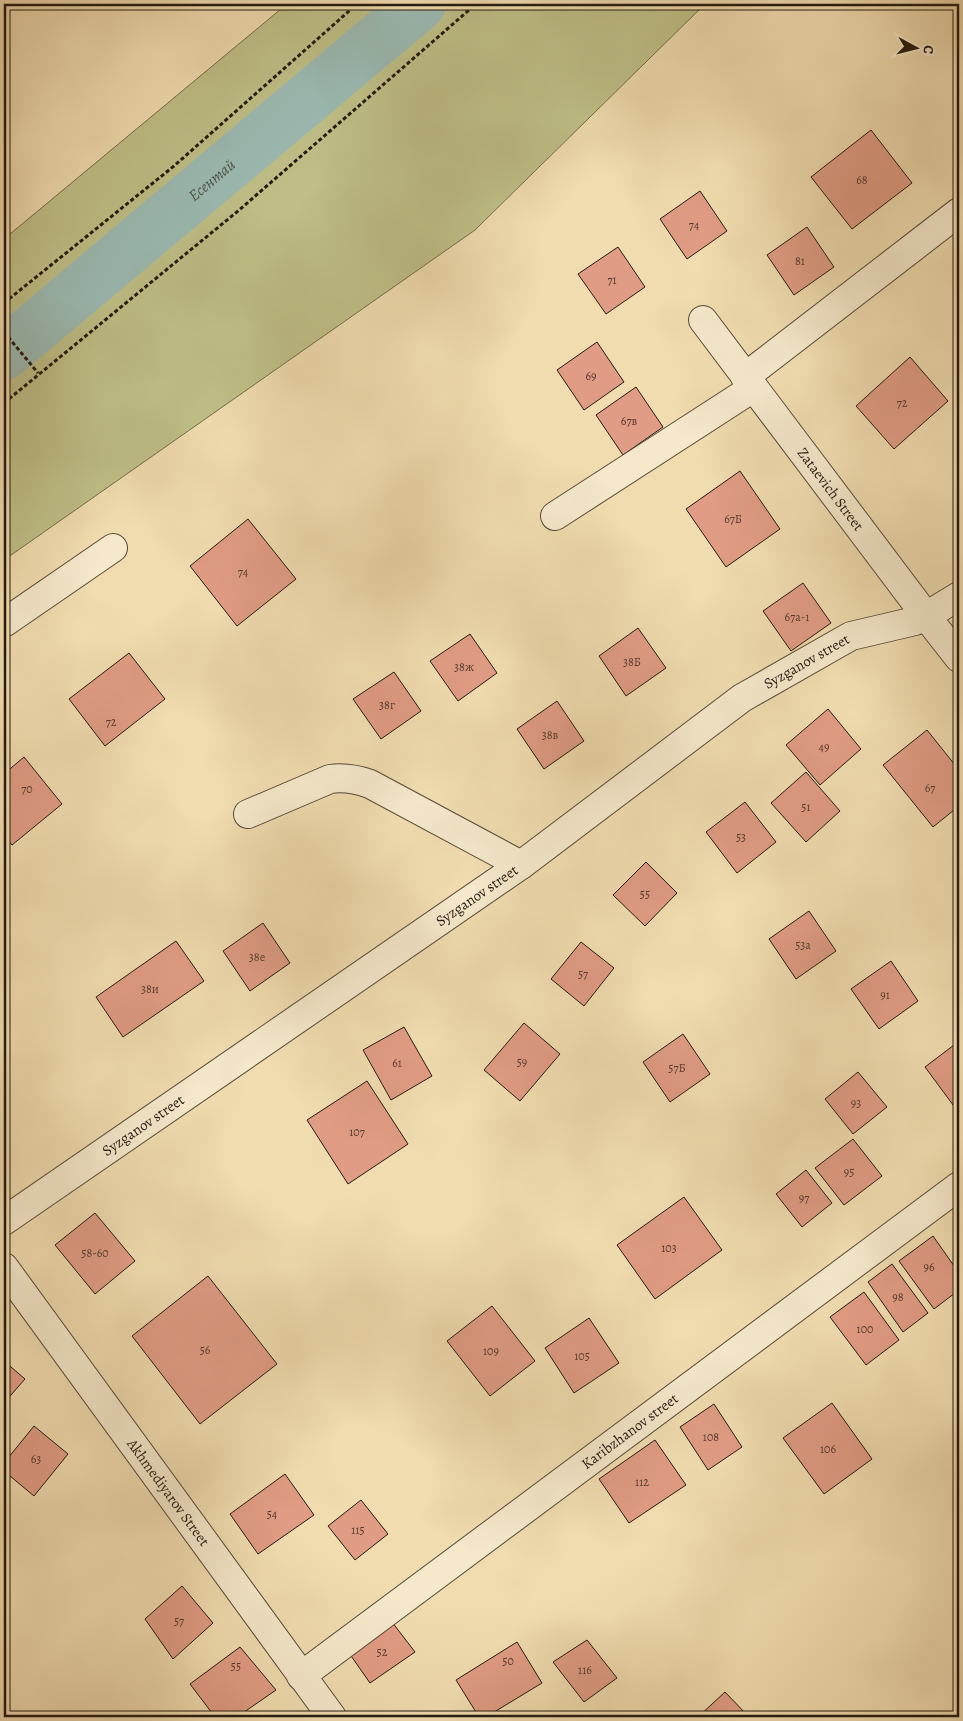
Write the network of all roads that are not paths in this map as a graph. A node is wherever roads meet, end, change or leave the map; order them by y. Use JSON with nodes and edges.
{"nodes":[{"id":1,"x":959,"y":212,"type":"edge"},
{"id":2,"x":703,"y":320,"type":"dead end"},
{"id":3,"x":749,"y":382,"type":"junction"},
{"id":4,"x":555,"y":516,"type":"dead end"},
{"id":5,"x":113,"y":548,"type":"dead end"},
{"id":6,"x":959,"y":596,"type":"edge"},
{"id":7,"x":926,"y":616,"type":"junction"},
{"id":8,"x":4,"y":623,"type":"edge"},
{"id":9,"x":959,"y":658,"type":"edge"},
{"id":10,"x":248,"y":814,"type":"dead end"},
{"id":11,"x":521,"y":865,"type":"junction"},
{"id":12,"x":959,"y":1186,"type":"edge"},
{"id":13,"x":4,"y":1220,"type":"edge"},
{"id":14,"x":4,"y":1267,"type":"edge"},
{"id":15,"x":301,"y":1676,"type":"junction"},
{"id":16,"x":332,"y":1717,"type":"edge"}],
"edges":[{"from":1,"to":3,"type":"street"},
{"from":2,"to":3,"type":"street","name":"Zataevich Street"},
{"from":3,"to":4,"type":"street"},
{"from":3,"to":7,"type":"street","name":"Zataevich Street"},
{"from":5,"to":8,"type":"street"},
{"from":6,"to":7,"type":"street","name":"Syzganov street"},
{"from":7,"to":9,"type":"street","name":"Zataevich Street"},
{"from":7,"to":11,"type":"street","name":"Syzganov street"},
{"from":10,"to":11,"type":"street"},
{"from":11,"to":13,"type":"street","name":"Syzganov street"},
{"from":12,"to":15,"type":"street","name":"Karibzhanov street"},
{"from":14,"to":15,"type":"street","name":"Akhmediyarov Street"},
{"from":15,"to":16,"type":"street","name":"Akhmediyarov Street"}]}
